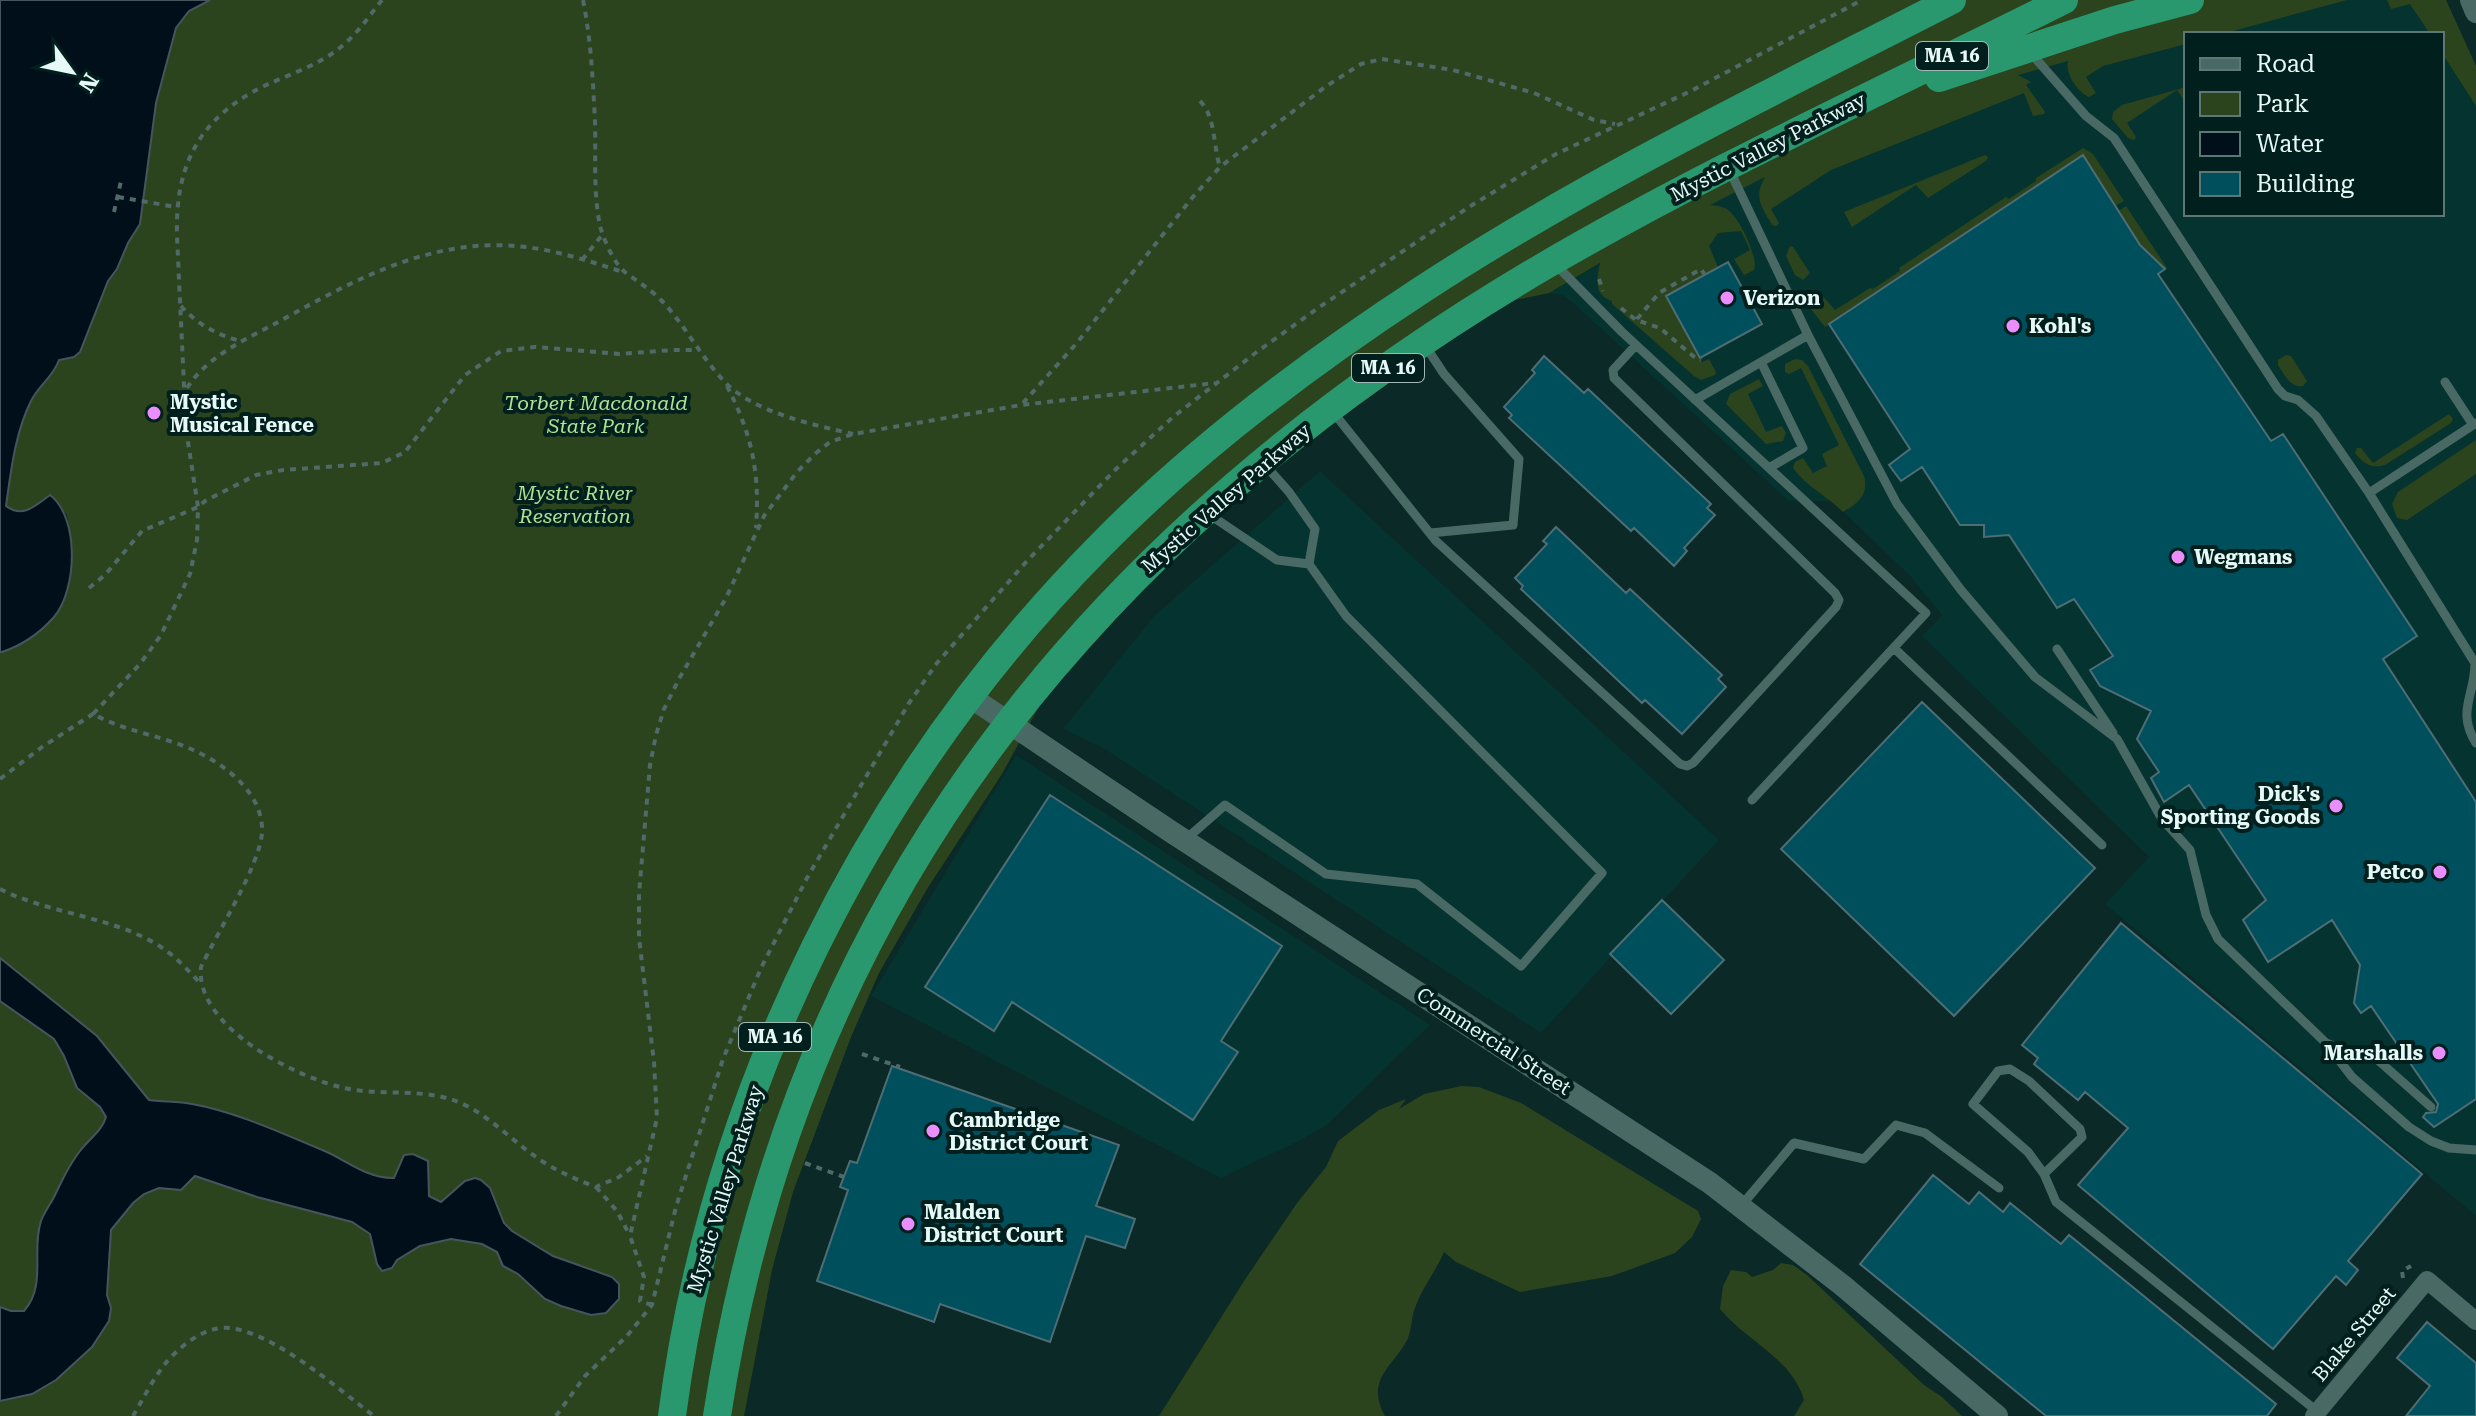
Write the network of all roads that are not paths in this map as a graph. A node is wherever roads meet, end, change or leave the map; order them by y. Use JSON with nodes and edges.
{"nodes":[{"id":1,"x":1952,"y":0,"type":"edge"},
{"id":2,"x":2064,"y":0,"type":"edge"},
{"id":3,"x":2190,"y":0,"type":"edge"},
{"id":4,"x":2471,"y":0,"type":"edge"},
{"id":5,"x":2476,"y":12,"type":"edge"},
{"id":6,"x":2008,"y":28,"type":"junction"},
{"id":7,"x":2027,"y":49,"type":"junction"},
{"id":8,"x":1839,"y":110,"type":"junction"},
{"id":9,"x":1728,"y":166,"type":"junction"},
{"id":10,"x":1553,"y":262,"type":"junction"},
{"id":11,"x":1808,"y":335,"type":"junction"},
{"id":12,"x":1424,"y":344,"type":"junction"},
{"id":13,"x":1636,"y":345,"type":"junction"},
{"id":14,"x":1761,"y":362,"type":"junction"},
{"id":15,"x":2445,"y":382,"type":"dead end"},
{"id":16,"x":1695,"y":400,"type":"junction"},
{"id":17,"x":1331,"y":409,"type":"junction"},
{"id":18,"x":2474,"y":424,"type":"edge"},
{"id":19,"x":1263,"y":462,"type":"junction"},
{"id":20,"x":1769,"y":468,"type":"junction"},
{"id":21,"x":2369,"y":493,"type":"junction"},
{"id":22,"x":1204,"y":511,"type":"junction"},
{"id":23,"x":1430,"y":533,"type":"junction"},
{"id":24,"x":1309,"y":564,"type":"junction"},
{"id":25,"x":1894,"y":648,"type":"junction"},
{"id":26,"x":2057,"y":649,"type":"dead end"},
{"id":27,"x":969,"y":696,"type":"junction"},
{"id":28,"x":1008,"y":721,"type":"junction"},
{"id":29,"x":2117,"y":739,"type":"junction"},
{"id":30,"x":2476,"y":743,"type":"edge"},
{"id":31,"x":1752,"y":800,"type":"dead end"},
{"id":32,"x":1185,"y":840,"type":"junction"},
{"id":33,"x":2102,"y":845,"type":"dead end"},
{"id":34,"x":2326,"y":1043,"type":"junction"},
{"id":35,"x":2431,"y":1107,"type":"dead end"},
{"id":36,"x":2476,"y":1150,"type":"edge"},
{"id":37,"x":2044,"y":1174,"type":"junction"},
{"id":38,"x":1999,"y":1188,"type":"dead end"},
{"id":39,"x":1741,"y":1206,"type":"junction"},
{"id":40,"x":2476,"y":1321,"type":"edge"},
{"id":41,"x":2316,"y":1414,"type":"edge"},
{"id":42,"x":672,"y":1416,"type":"edge"},
{"id":43,"x":717,"y":1416,"type":"edge"},
{"id":44,"x":1997,"y":1416,"type":"edge"}],
"edges":[{"from":1,"to":27,"type":"highway","name":"Mystic Valley Parkway","number":"MA 16"},
{"from":2,"to":6,"type":"highway","name":"Mystic Valley Parkway","number":"MA 16"},
{"from":3,"to":7,"type":"highway"},
{"from":4,"to":5,"type":"street"},
{"from":6,"to":7,"type":"lane"},
{"from":6,"to":8,"type":"highway","name":"Mystic Valley Parkway","number":"MA 16"},
{"from":7,"to":8,"type":"highway"},
{"from":7,"to":21,"type":"lane"},
{"from":8,"to":9,"type":"highway","name":"Mystic Valley Parkway","number":"MA 16"},
{"from":9,"to":10,"type":"highway","name":"Mystic Valley Parkway","number":"MA 16"},
{"from":9,"to":11,"type":"lane"},
{"from":10,"to":12,"type":"highway","name":"Mystic Valley Parkway","number":"MA 16"},
{"from":10,"to":13,"type":"lane"},
{"from":11,"to":14,"type":"lane"},
{"from":11,"to":29,"type":"lane"},
{"from":12,"to":17,"type":"highway","name":"Mystic Valley Parkway","number":"MA 16"},
{"from":12,"to":23,"type":"lane"},
{"from":13,"to":16,"type":"lane"},
{"from":13,"to":23,"type":"lane"},
{"from":14,"to":16,"type":"lane"},
{"from":14,"to":20,"type":"lane"},
{"from":15,"to":18,"type":"lane"},
{"from":16,"to":20,"type":"lane"},
{"from":17,"to":19,"type":"highway","name":"Mystic Valley Parkway","number":"MA 16"},
{"from":17,"to":23,"type":"lane"},
{"from":18,"to":21,"type":"lane"},
{"from":19,"to":22,"type":"highway","name":"Mystic Valley Parkway","number":"MA 16"},
{"from":19,"to":24,"type":"lane"},
{"from":20,"to":25,"type":"lane"},
{"from":21,"to":30,"type":"lane"},
{"from":22,"to":24,"type":"lane"},
{"from":22,"to":28,"type":"highway","name":"Mystic Valley Parkway","number":"MA 16"},
{"from":24,"to":32,"type":"lane"},
{"from":25,"to":31,"type":"lane"},
{"from":25,"to":33,"type":"lane"},
{"from":26,"to":29,"type":"lane"},
{"from":27,"to":28,"type":"street","name":"Commercial Street"},
{"from":27,"to":42,"type":"highway","name":"Mystic Valley Parkway","number":"MA 16"},
{"from":28,"to":32,"type":"street","name":"Commercial Street"},
{"from":28,"to":43,"type":"highway","name":"Mystic Valley Parkway","number":"MA 16"},
{"from":29,"to":34,"type":"lane"},
{"from":32,"to":39,"type":"street","name":"Commercial Street"},
{"from":34,"to":35,"type":"lane"},
{"from":34,"to":36,"type":"lane"},
{"from":37,"to":37,"type":"lane"},
{"from":37,"to":41,"type":"lane"},
{"from":38,"to":39,"type":"lane"},
{"from":39,"to":44,"type":"street","name":"Commercial Street"},
{"from":40,"to":41,"type":"street","name":"Blake Street"}]}
